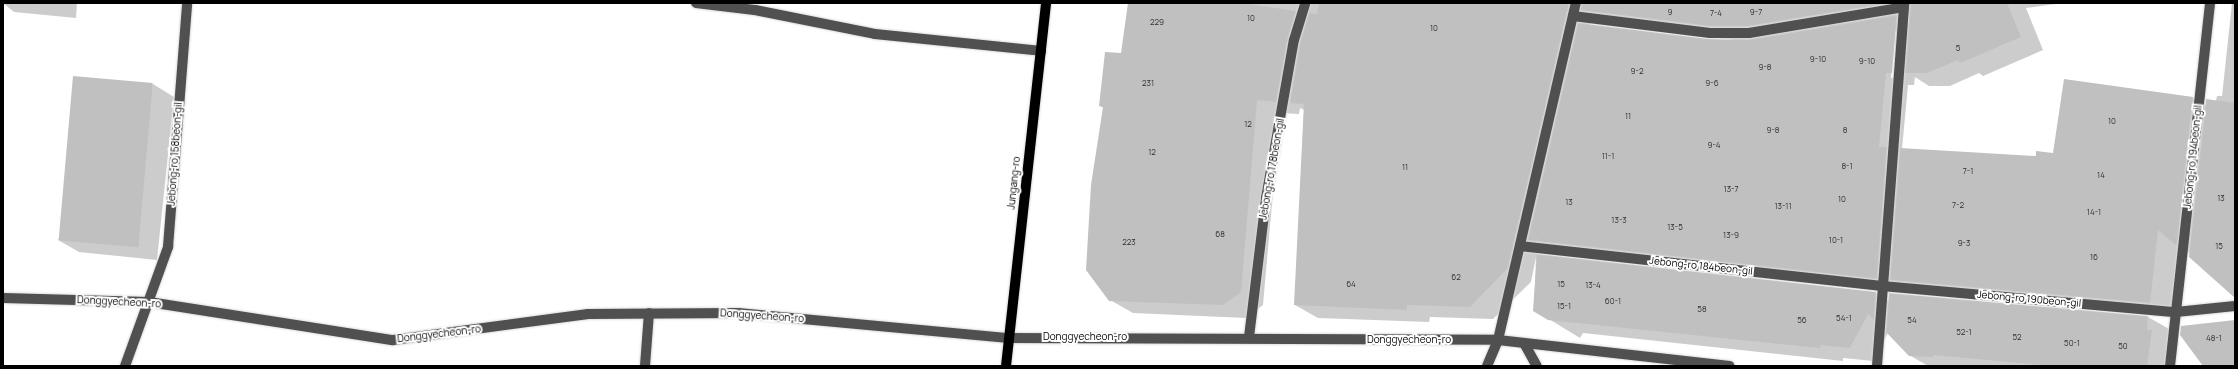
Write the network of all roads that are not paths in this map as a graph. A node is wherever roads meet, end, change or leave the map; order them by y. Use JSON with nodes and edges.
{"nodes":[{"id":1,"x":187,"y":3,"type":"edge"},
{"id":2,"x":696,"y":3,"type":"edge"},
{"id":3,"x":1046,"y":3,"type":"edge"},
{"id":4,"x":1305,"y":3,"type":"edge"},
{"id":5,"x":1576,"y":3,"type":"edge"},
{"id":6,"x":2210,"y":3,"type":"edge"},
{"id":7,"x":1904,"y":5,"type":"edge"},
{"id":8,"x":1573,"y":16,"type":"junction"},
{"id":9,"x":1041,"y":51,"type":"junction"},
{"id":10,"x":1520,"y":246,"type":"junction"},
{"id":11,"x":1882,"y":286,"type":"junction"},
{"id":12,"x":3,"y":298,"type":"edge"},
{"id":13,"x":149,"y":302,"type":"junction"},
{"id":14,"x":2235,"y":306,"type":"edge"},
{"id":15,"x":2176,"y":312,"type":"junction"},
{"id":16,"x":649,"y":313,"type":"junction"},
{"id":17,"x":1249,"y":337,"type":"junction"},
{"id":18,"x":1009,"y":338,"type":"junction"},
{"id":19,"x":1498,"y":340,"type":"junction"},
{"id":20,"x":1524,"y":343,"type":"junction"},
{"id":21,"x":124,"y":366,"type":"edge"},
{"id":22,"x":645,"y":366,"type":"edge"},
{"id":23,"x":1006,"y":366,"type":"edge"},
{"id":24,"x":1487,"y":366,"type":"edge"},
{"id":25,"x":1537,"y":366,"type":"edge"},
{"id":26,"x":1730,"y":366,"type":"edge"},
{"id":27,"x":1877,"y":366,"type":"edge"},
{"id":28,"x":2170,"y":366,"type":"edge"}],
"edges":[{"from":1,"to":13,"type":"street","name":"Jebong-ro 158beon-gil"},
{"from":2,"to":9,"type":"street"},
{"from":3,"to":9,"type":"main road","name":"Jungang-ro"},
{"from":4,"to":17,"type":"street","name":"Jebong-ro 178beon-gil"},
{"from":5,"to":8,"type":"street"},
{"from":6,"to":15,"type":"street","name":"Jebong-ro 194beon-gil"},
{"from":7,"to":8,"type":"street"},
{"from":7,"to":11,"type":"street"},
{"from":8,"to":10,"type":"street"},
{"from":9,"to":18,"type":"main road","name":"Jungang-ro"},
{"from":10,"to":11,"type":"street","name":"Jebong-ro 184beon-gil"},
{"from":10,"to":19,"type":"street"},
{"from":11,"to":15,"type":"street","name":"Jebong-ro 190beon-gil"},
{"from":11,"to":27,"type":"street"},
{"from":12,"to":13,"type":"street","name":"Donggyecheon-ro"},
{"from":13,"to":16,"type":"street","name":"Donggyecheon-ro"},
{"from":13,"to":21,"type":"street","name":"Jebong-ro 158beon-gil"},
{"from":14,"to":15,"type":"street"},
{"from":15,"to":28,"type":"street","name":"Jebong-ro 194beon-gil"},
{"from":16,"to":18,"type":"street","name":"Donggyecheon-ro"},
{"from":16,"to":22,"type":"street"},
{"from":17,"to":18,"type":"street","name":"Donggyecheon-ro"},
{"from":17,"to":19,"type":"street","name":"Donggyecheon-ro"},
{"from":18,"to":23,"type":"main road","name":"Jungang-ro"},
{"from":19,"to":20,"type":"street","name":"Donggyecheon-ro"},
{"from":19,"to":24,"type":"street"},
{"from":20,"to":25,"type":"street"},
{"from":20,"to":26,"type":"street","name":"Donggyecheon-ro"}]}
